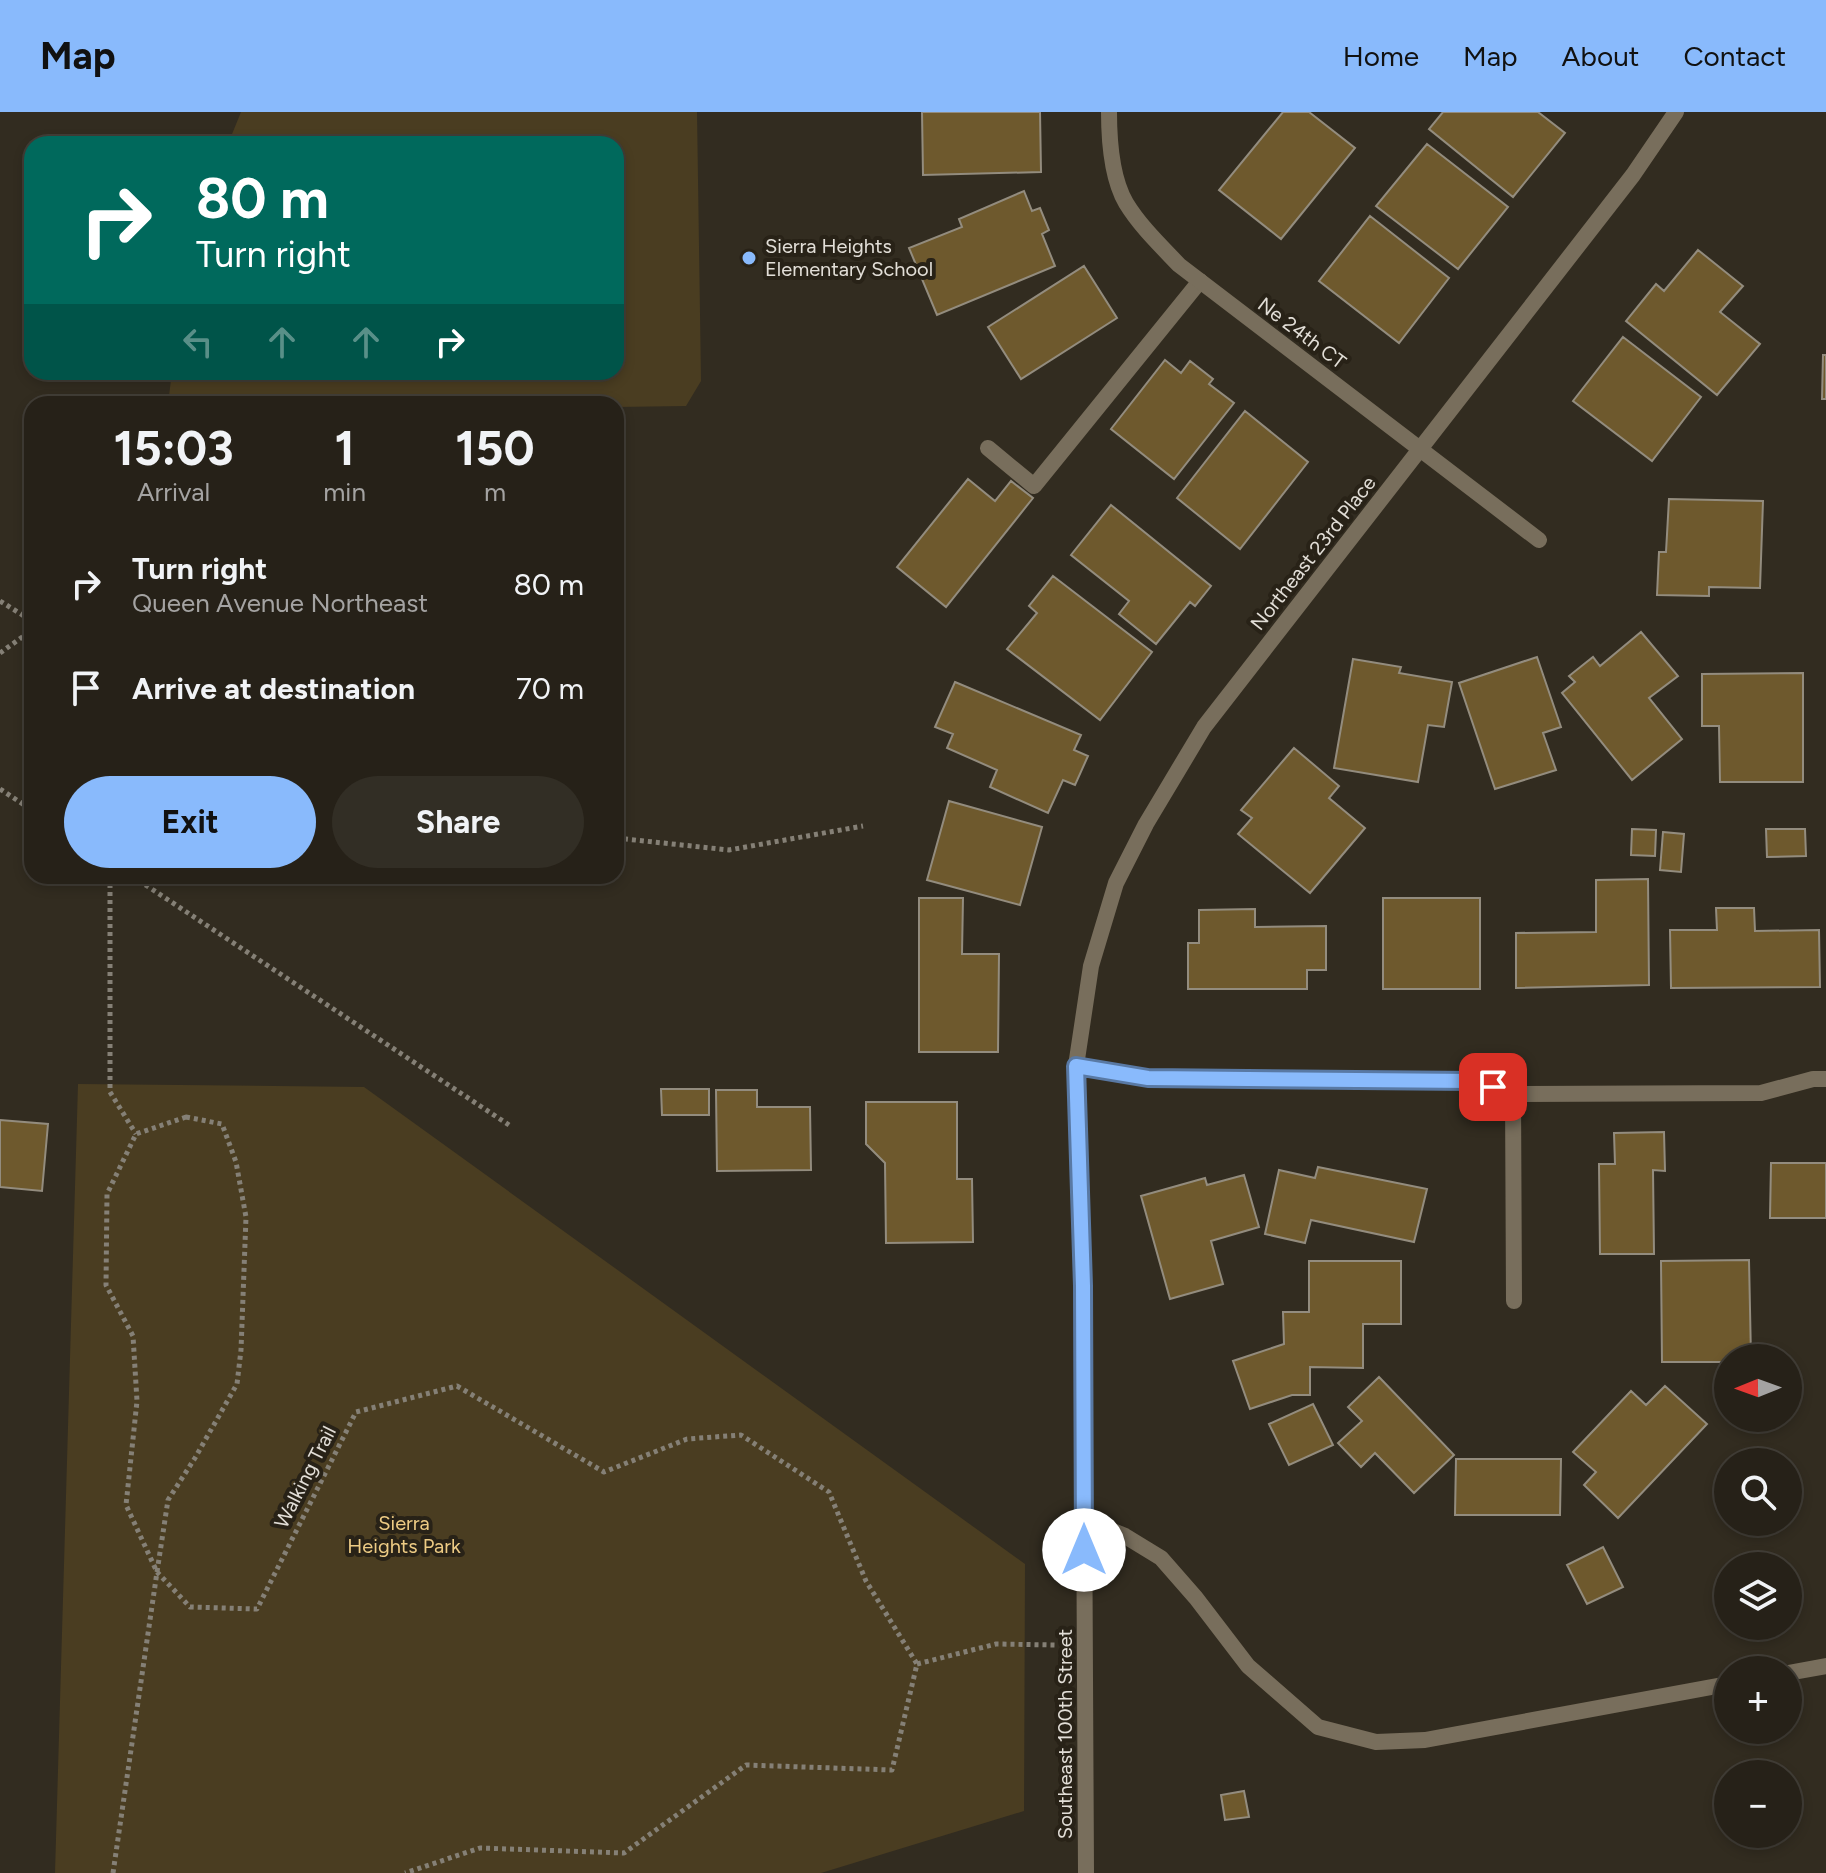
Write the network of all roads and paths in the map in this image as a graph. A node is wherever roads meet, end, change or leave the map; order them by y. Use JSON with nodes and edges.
{"nodes":[{"id":1,"x":1109,"y":112,"type":"edge"},
{"id":2,"x":1676,"y":112,"type":"edge"},
{"id":3,"x":1200,"y":281,"type":"junction"},
{"id":4,"x":988,"y":448,"type":"dead end"},
{"id":5,"x":1420,"y":449,"type":"junction"},
{"id":6,"x":1539,"y":540,"type":"dead end"},
{"id":7,"x":0,"y":601,"type":"edge"},
{"id":8,"x":24,"y":616,"type":"edge"},
{"id":9,"x":24,"y":636,"type":"edge"},
{"id":10,"x":0,"y":653,"type":"edge"},
{"id":11,"x":0,"y":789,"type":"edge"},
{"id":12,"x":24,"y":805,"type":"edge"},
{"id":13,"x":863,"y":826,"type":"dead end"},
{"id":14,"x":624,"y":839,"type":"edge"},
{"id":15,"x":110,"y":884,"type":"edge"},
{"id":16,"x":144,"y":884,"type":"edge"},
{"id":17,"x":1076,"y":1066,"type":"junction"},
{"id":18,"x":1826,"y":1079,"type":"edge"},
{"id":19,"x":1513,"y":1094,"type":"junction"},
{"id":20,"x":509,"y":1125,"type":"dead end"},
{"id":21,"x":136,"y":1134,"type":"junction"},
{"id":22,"x":1514,"y":1301,"type":"dead end"},
{"id":23,"x":1084,"y":1519,"type":"junction"},
{"id":24,"x":157,"y":1572,"type":"junction"},
{"id":25,"x":1085,"y":1645,"type":"junction"},
{"id":26,"x":917,"y":1664,"type":"junction"},
{"id":27,"x":1826,"y":1666,"type":"edge"},
{"id":28,"x":1802,"y":1670,"type":"edge"},
{"id":29,"x":1714,"y":1687,"type":"edge"},
{"id":30,"x":113,"y":1873,"type":"edge"},
{"id":31,"x":405,"y":1873,"type":"edge"},
{"id":32,"x":1086,"y":1873,"type":"edge"}],
"edges":[{"from":1,"to":3,"type":"street","name":"Ne 24th CT"},
{"from":2,"to":5,"type":"street","name":"Northeast 23rd Place"},
{"from":3,"to":4,"type":"street"},
{"from":3,"to":5,"type":"street","name":"Ne 24th CT"},
{"from":5,"to":6,"type":"street","name":"Ne 24th CT"},
{"from":5,"to":17,"type":"street","name":"Northeast 23rd Place"},
{"from":7,"to":8,"type":"path"},
{"from":9,"to":10,"type":"path"},
{"from":11,"to":12,"type":"path"},
{"from":13,"to":14,"type":"path"},
{"from":15,"to":21,"type":"path"},
{"from":16,"to":20,"type":"path"},
{"from":17,"to":19,"type":"street"},
{"from":17,"to":23,"type":"street","name":"Southeast 100th Street"},
{"from":18,"to":19,"type":"street"},
{"from":19,"to":22,"type":"street"},
{"from":21,"to":24,"type":"path"},
{"from":21,"to":24,"type":"path"},
{"from":23,"to":25,"type":"street","name":"Southeast 100th Street"},
{"from":23,"to":29,"type":"street"},
{"from":24,"to":26,"type":"path","name":"Walking Trail"},
{"from":24,"to":30,"type":"path"},
{"from":25,"to":26,"type":"path"},
{"from":25,"to":32,"type":"street","name":"Southeast 100th Street"},
{"from":26,"to":31,"type":"path"},
{"from":27,"to":28,"type":"street"}]}
